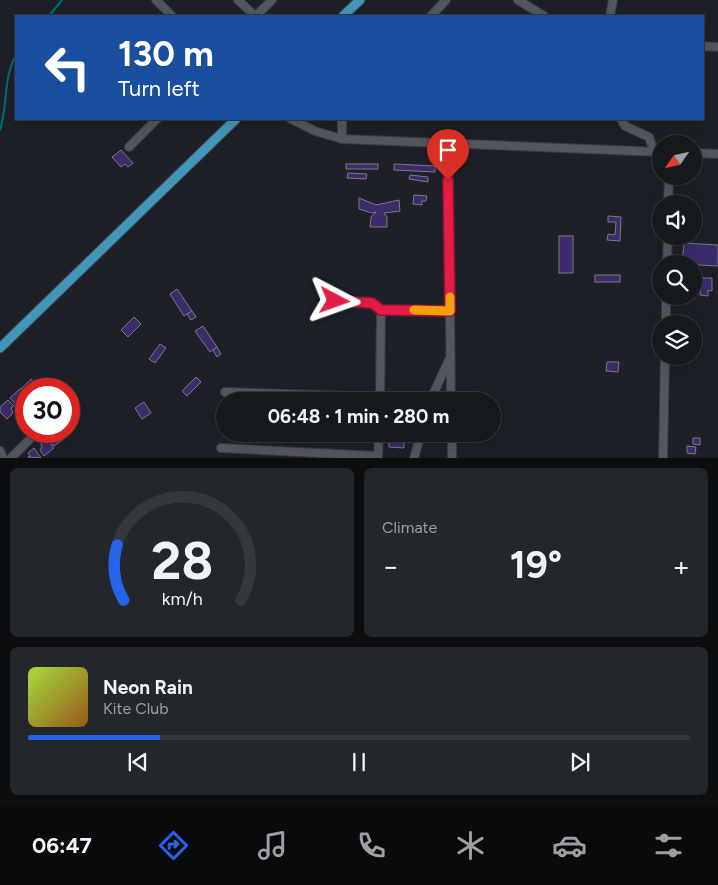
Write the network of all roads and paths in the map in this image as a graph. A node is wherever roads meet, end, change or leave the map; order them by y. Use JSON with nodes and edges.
{"nodes":[{"id":1,"x":156,"y":0,"type":"edge"},
{"id":2,"x":238,"y":0,"type":"edge"},
{"id":3,"x":272,"y":0,"type":"edge"},
{"id":4,"x":360,"y":0,"type":"edge"},
{"id":5,"x":446,"y":0,"type":"edge"},
{"id":6,"x":518,"y":0,"type":"edge"},
{"id":7,"x":613,"y":0,"type":"edge"},
{"id":8,"x":171,"y":15,"type":"edge"},
{"id":9,"x":254,"y":15,"type":"edge"},
{"id":10,"x":256,"y":15,"type":"edge"},
{"id":11,"x":344,"y":15,"type":"edge"},
{"id":12,"x":432,"y":15,"type":"edge"},
{"id":13,"x":542,"y":15,"type":"edge"},
{"id":14,"x":610,"y":15,"type":"edge"},
{"id":15,"x":704,"y":46,"type":"edge"},
{"id":16,"x":718,"y":47,"type":"edge"},
{"id":17,"x":156,"y":120,"type":"edge"},
{"id":18,"x":235,"y":120,"type":"edge"},
{"id":19,"x":293,"y":120,"type":"edge"},
{"id":20,"x":342,"y":120,"type":"edge"},
{"id":21,"x":622,"y":120,"type":"edge"},
{"id":22,"x":342,"y":139,"type":"junction"},
{"id":23,"x":652,"y":142,"type":"edge"},
{"id":24,"x":448,"y":143,"type":"junction"},
{"id":25,"x":129,"y":147,"type":"dead end"},
{"id":26,"x":652,"y":152,"type":"edge"},
{"id":27,"x":702,"y":153,"type":"edge"},
{"id":28,"x":718,"y":154,"type":"edge"},
{"id":29,"x":335,"y":301,"type":"dead end"},
{"id":30,"x":381,"y":310,"type":"junction"},
{"id":31,"x":450,"y":311,"type":"junction"},
{"id":32,"x":0,"y":348,"type":"edge"},
{"id":33,"x":450,"y":358,"type":"junction"},
{"id":34,"x":665,"y":365,"type":"edge"},
{"id":35,"x":380,"y":392,"type":"edge"},
{"id":36,"x":434,"y":392,"type":"edge"},
{"id":37,"x":451,"y":392,"type":"edge"},
{"id":38,"x":379,"y":442,"type":"edge"},
{"id":39,"x":419,"y":442,"type":"edge"},
{"id":40,"x":452,"y":442,"type":"edge"},
{"id":41,"x":26,"y":443,"type":"edge"},
{"id":42,"x":222,"y":448,"type":"dead end"},
{"id":43,"x":0,"y":451,"type":"edge"},
{"id":44,"x":378,"y":456,"type":"edge"},
{"id":45,"x":453,"y":457,"type":"edge"},
{"id":46,"x":3,"y":458,"type":"edge"},
{"id":47,"x":11,"y":458,"type":"edge"},
{"id":48,"x":414,"y":458,"type":"edge"},
{"id":49,"x":662,"y":458,"type":"edge"}],
"edges":[{"from":1,"to":8,"type":"street"},
{"from":2,"to":9,"type":"street"},
{"from":3,"to":10,"type":"street"},
{"from":4,"to":11,"type":"main road"},
{"from":5,"to":12,"type":"street"},
{"from":6,"to":13,"type":"street"},
{"from":7,"to":14,"type":"street"},
{"from":15,"to":16,"type":"street"},
{"from":17,"to":25,"type":"street"},
{"from":18,"to":32,"type":"main road"},
{"from":19,"to":22,"type":"street"},
{"from":20,"to":22,"type":"street"},
{"from":21,"to":23,"type":"street"},
{"from":22,"to":24,"type":"street"},
{"from":24,"to":26,"type":"street"},
{"from":24,"to":31,"type":"street"},
{"from":27,"to":28,"type":"street"},
{"from":29,"to":30,"type":"street"},
{"from":30,"to":31,"type":"street"},
{"from":30,"to":35,"type":"street"},
{"from":31,"to":33,"type":"street"},
{"from":33,"to":36,"type":"street"},
{"from":33,"to":37,"type":"street"},
{"from":34,"to":49,"type":"street"},
{"from":38,"to":44,"type":"street"},
{"from":39,"to":48,"type":"street"},
{"from":40,"to":45,"type":"street"},
{"from":41,"to":47,"type":"street"},
{"from":42,"to":44,"type":"street"},
{"from":43,"to":46,"type":"street"}]}
